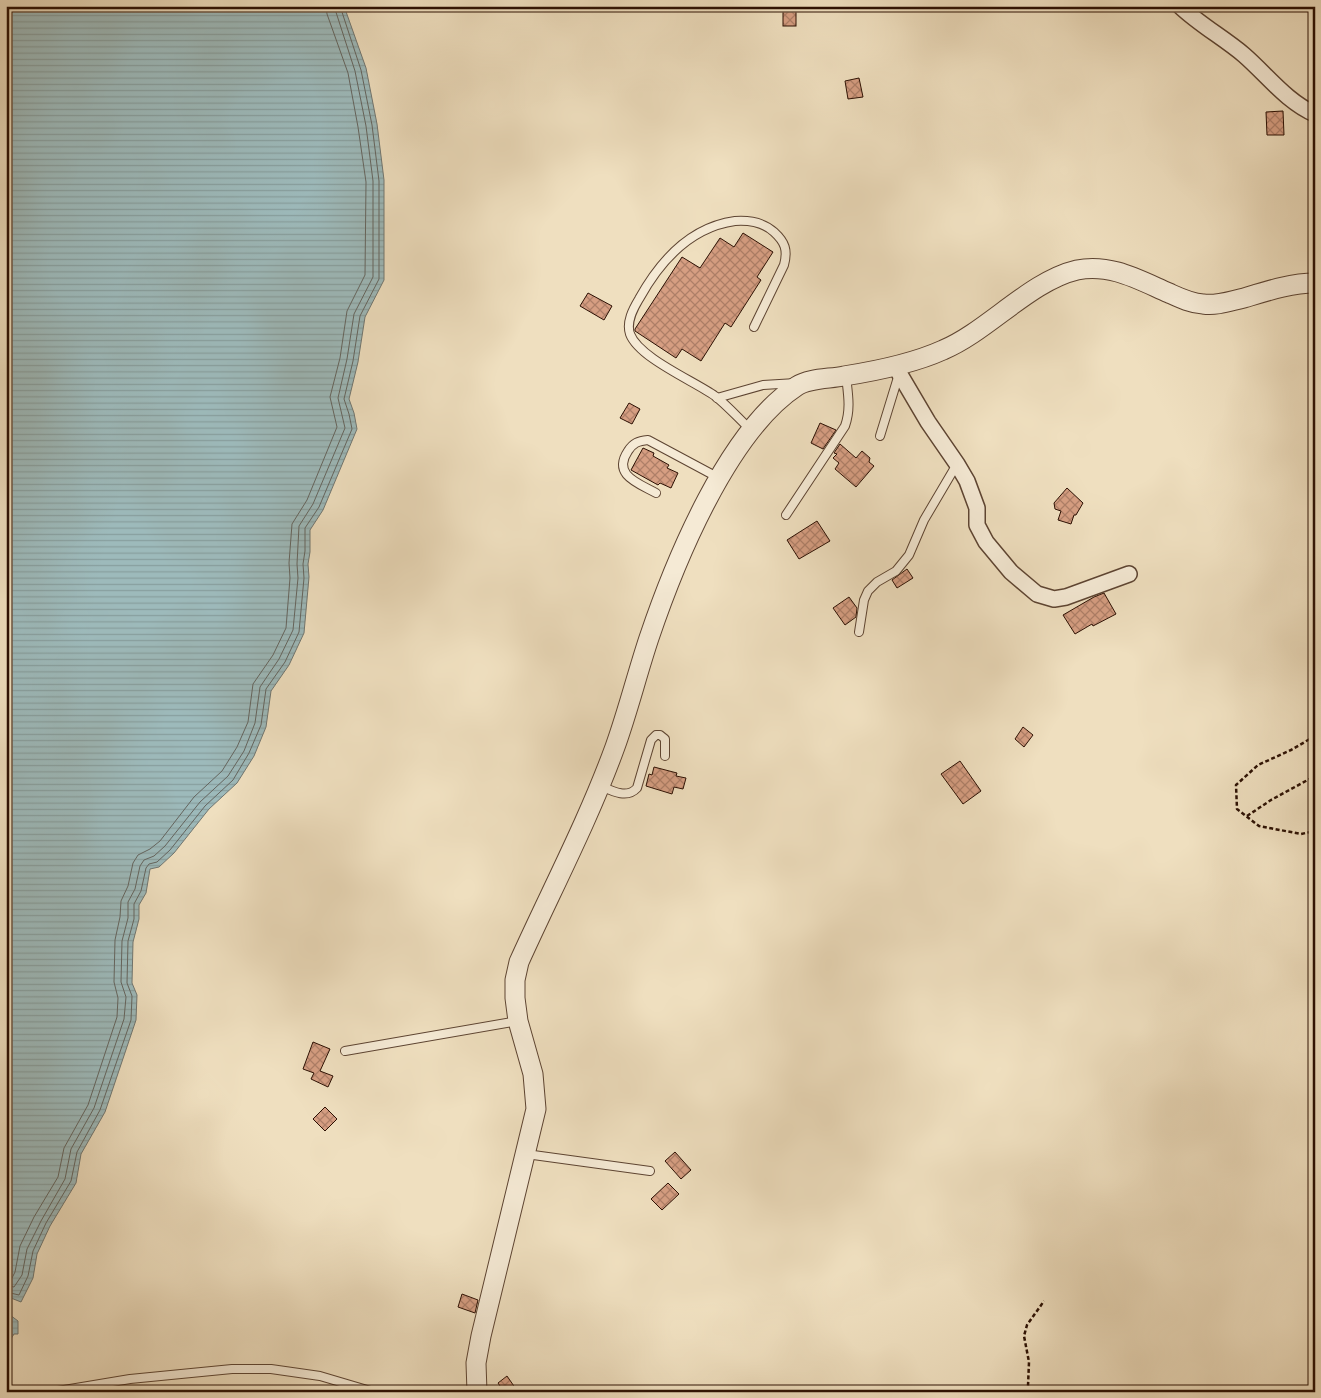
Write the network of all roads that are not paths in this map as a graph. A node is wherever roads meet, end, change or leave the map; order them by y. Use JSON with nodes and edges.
{"nodes":[{"id":1,"x":1180,"y":6,"type":"edge"},
{"id":2,"x":1315,"y":114,"type":"edge"},
{"id":3,"x":1315,"y":283,"type":"edge"},
{"id":4,"x":754,"y":327,"type":"dead end"},
{"id":5,"x":897,"y":370,"type":"junction"},
{"id":6,"x":846,"y":376,"type":"junction"},
{"id":7,"x":801,"y":383,"type":"junction"},
{"id":8,"x":717,"y":398,"type":"junction"},
{"id":9,"x":751,"y":430,"type":"junction"},
{"id":10,"x":880,"y":436,"type":"dead end"},
{"id":11,"x":958,"y":464,"type":"junction"},
{"id":12,"x":719,"y":478,"type":"junction"},
{"id":13,"x":656,"y":493,"type":"dead end"},
{"id":14,"x":786,"y":515,"type":"dead end"},
{"id":15,"x":1129,"y":574,"type":"dead end"},
{"id":16,"x":859,"y":632,"type":"dead end"},
{"id":17,"x":665,"y":756,"type":"dead end"},
{"id":18,"x":599,"y":786,"type":"junction"},
{"id":19,"x":518,"y":1021,"type":"junction"},
{"id":20,"x":345,"y":1051,"type":"dead end"},
{"id":21,"x":526,"y":1154,"type":"junction"},
{"id":22,"x":650,"y":1171,"type":"dead end"},
{"id":23,"x":52,"y":1392,"type":"edge"},
{"id":24,"x":374,"y":1392,"type":"edge"},
{"id":25,"x":477,"y":1392,"type":"edge"}],
"edges":[{"from":1,"to":2,"type":"street"},
{"from":3,"to":5,"type":"street"},
{"from":4,"to":8,"type":"lane"},
{"from":5,"to":6,"type":"street"},
{"from":5,"to":10,"type":"lane"},
{"from":5,"to":11,"type":"street"},
{"from":6,"to":7,"type":"street"},
{"from":6,"to":14,"type":"lane"},
{"from":7,"to":8,"type":"lane"},
{"from":7,"to":9,"type":"street"},
{"from":8,"to":9,"type":"lane"},
{"from":9,"to":12,"type":"street"},
{"from":11,"to":15,"type":"street"},
{"from":11,"to":16,"type":"lane"},
{"from":12,"to":13,"type":"lane"},
{"from":12,"to":18,"type":"street"},
{"from":17,"to":18,"type":"lane"},
{"from":18,"to":19,"type":"street"},
{"from":19,"to":20,"type":"lane"},
{"from":19,"to":21,"type":"street"},
{"from":21,"to":22,"type":"lane"},
{"from":21,"to":25,"type":"street"},
{"from":23,"to":24,"type":"lane"}]}
